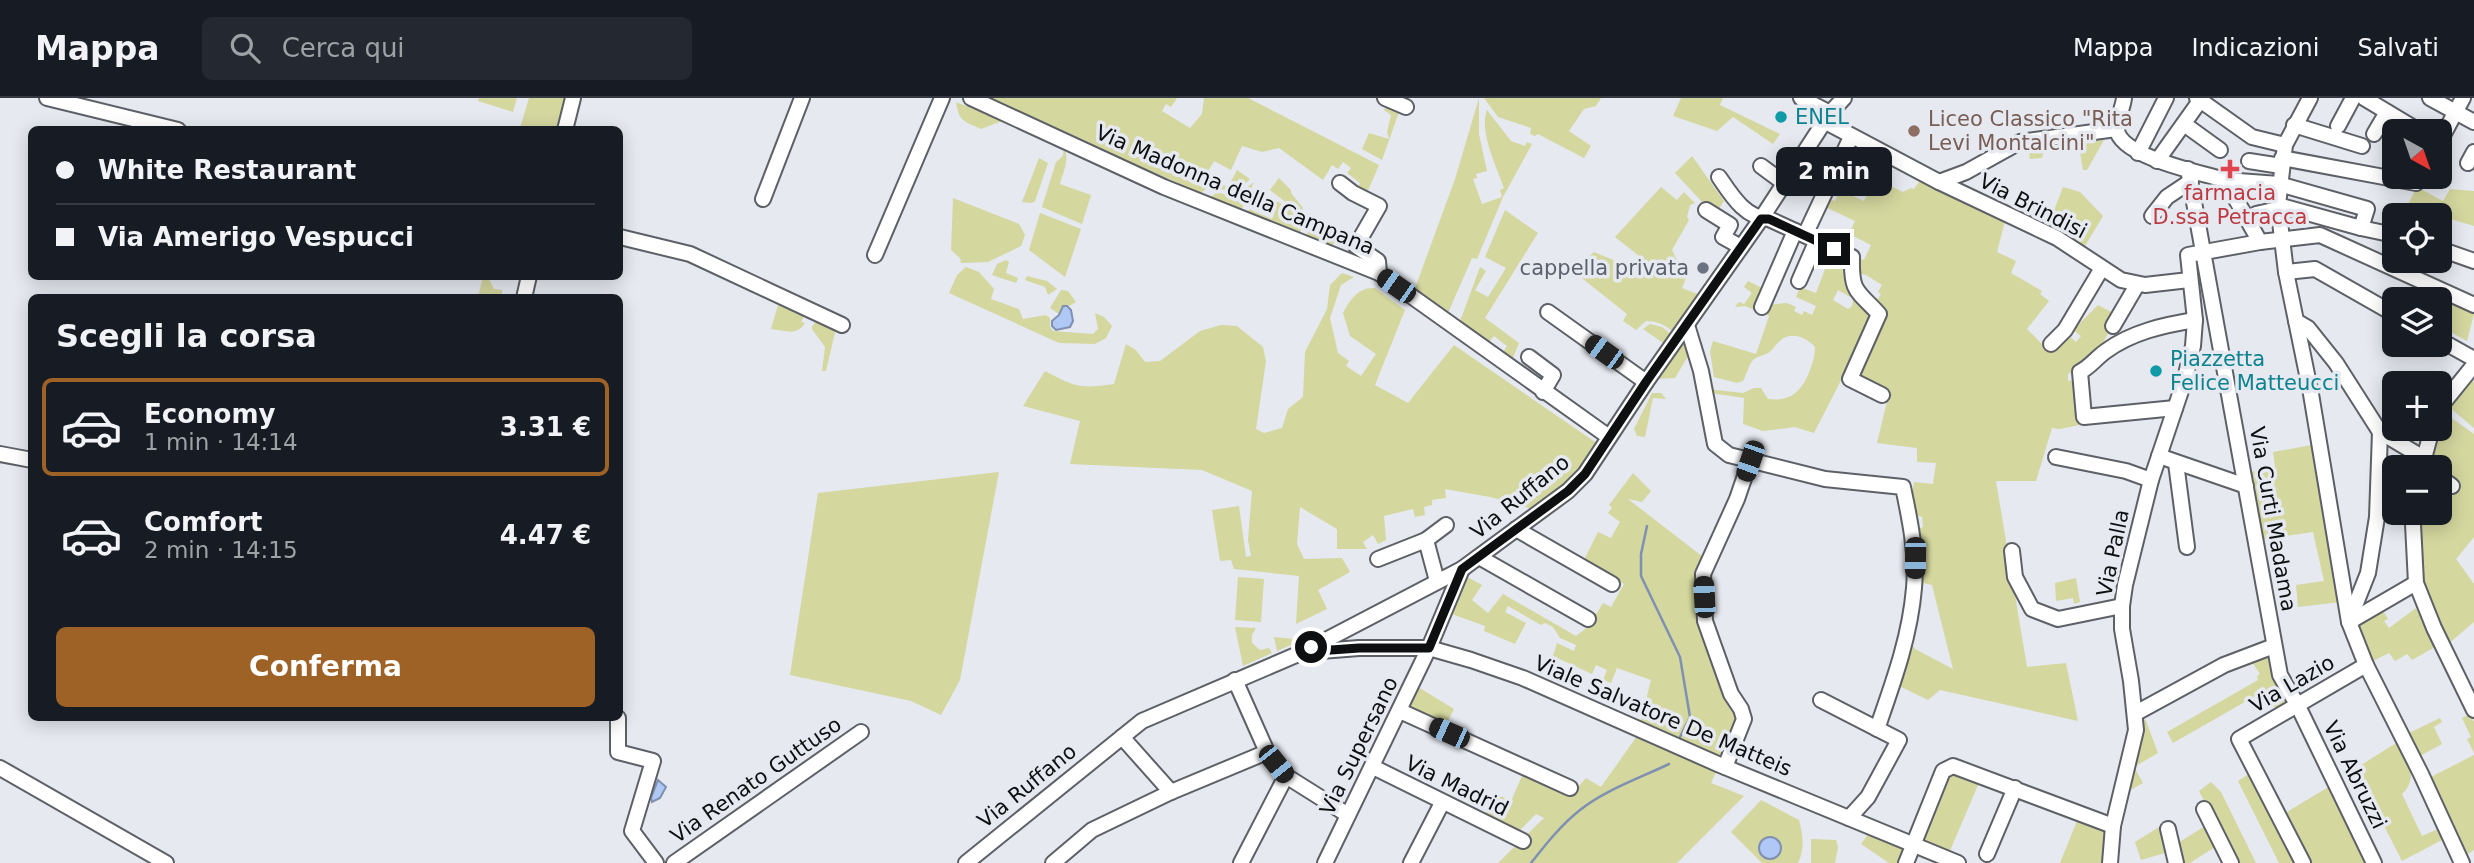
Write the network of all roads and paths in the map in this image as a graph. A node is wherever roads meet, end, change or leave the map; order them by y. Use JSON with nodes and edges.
{"nodes":[{"id":1,"x":47,"y":98,"type":"edge"},
{"id":2,"x":573,"y":98,"type":"edge"},
{"id":3,"x":802,"y":98,"type":"edge"},
{"id":4,"x":942,"y":98,"type":"edge"},
{"id":5,"x":971,"y":98,"type":"edge"},
{"id":6,"x":1385,"y":98,"type":"edge"},
{"id":7,"x":1801,"y":98,"type":"edge"},
{"id":8,"x":1844,"y":98,"type":"edge"},
{"id":9,"x":2124,"y":98,"type":"edge"},
{"id":10,"x":2166,"y":98,"type":"edge"},
{"id":11,"x":2310,"y":98,"type":"edge"},
{"id":12,"x":2353,"y":98,"type":"edge"},
{"id":13,"x":2364,"y":98,"type":"edge"},
{"id":14,"x":2431,"y":98,"type":"edge"},
{"id":15,"x":2463,"y":98,"type":"edge"},
{"id":16,"x":2200,"y":99,"type":"edge"},
{"id":17,"x":1406,"y":107,"type":"dead end"},
{"id":18,"x":2387,"y":112,"type":"junction"},
{"id":19,"x":2455,"y":112,"type":"junction"},
{"id":20,"x":1827,"y":117,"type":"junction"},
{"id":21,"x":2397,"y":119,"type":"edge"},
{"id":22,"x":2451,"y":119,"type":"edge"},
{"id":23,"x":2474,"y":122,"type":"edge"},
{"id":24,"x":2184,"y":124,"type":"junction"},
{"id":25,"x":2294,"y":125,"type":"junction"},
{"id":26,"x":162,"y":126,"type":"edge"},
{"id":27,"x":566,"y":126,"type":"edge"},
{"id":28,"x":2338,"y":126,"type":"dead end"},
{"id":29,"x":2116,"y":129,"type":"junction"},
{"id":30,"x":2374,"y":134,"type":"dead end"},
{"id":31,"x":1851,"y":137,"type":"junction"},
{"id":32,"x":2362,"y":146,"type":"dead end"},
{"id":33,"x":2220,"y":150,"type":"dead end"},
{"id":34,"x":2138,"y":153,"type":"junction"},
{"id":35,"x":2282,"y":157,"type":"junction"},
{"id":36,"x":2157,"y":161,"type":"junction"},
{"id":37,"x":2249,"y":161,"type":"dead end"},
{"id":38,"x":1761,"y":166,"type":"dead end"},
{"id":39,"x":2382,"y":174,"type":"edge"},
{"id":40,"x":2190,"y":175,"type":"junction"},
{"id":41,"x":1718,"y":177,"type":"dead end"},
{"id":42,"x":2225,"y":180,"type":"junction"},
{"id":43,"x":1939,"y":182,"type":"junction"},
{"id":44,"x":1340,"y":183,"type":"dead end"},
{"id":45,"x":1784,"y":183,"type":"junction"},
{"id":46,"x":2279,"y":184,"type":"junction"},
{"id":47,"x":763,"y":199,"type":"dead end"},
{"id":48,"x":2278,"y":207,"type":"junction"},
{"id":49,"x":1706,"y":210,"type":"dead end"},
{"id":50,"x":2256,"y":214,"type":"dead end"},
{"id":51,"x":2152,"y":216,"type":"dead end"},
{"id":52,"x":1761,"y":219,"type":"junction"},
{"id":53,"x":2361,"y":228,"type":"junction"},
{"id":54,"x":2382,"y":229,"type":"edge"},
{"id":55,"x":1806,"y":235,"type":"junction"},
{"id":56,"x":623,"y":238,"type":"edge"},
{"id":57,"x":2282,"y":240,"type":"junction"},
{"id":58,"x":2260,"y":242,"type":"junction"},
{"id":59,"x":1741,"y":247,"type":"junction"},
{"id":60,"x":2204,"y":252,"type":"junction"},
{"id":61,"x":2452,"y":253,"type":"edge"},
{"id":62,"x":875,"y":254,"type":"dead end"},
{"id":63,"x":2474,"y":261,"type":"edge"},
{"id":64,"x":2102,"y":268,"type":"junction"},
{"id":65,"x":2286,"y":272,"type":"junction"},
{"id":66,"x":1379,"y":273,"type":"junction"},
{"id":67,"x":2189,"y":280,"type":"junction"},
{"id":68,"x":1799,"y":282,"type":"dead end"},
{"id":69,"x":2137,"y":285,"type":"junction"},
{"id":70,"x":2474,"y":286,"type":"edge"},
{"id":71,"x":2472,"y":303,"type":"edge"},
{"id":72,"x":1762,"y":307,"type":"dead end"},
{"id":73,"x":2382,"y":307,"type":"edge"},
{"id":74,"x":1548,"y":312,"type":"dead end"},
{"id":75,"x":2195,"y":320,"type":"junction"},
{"id":76,"x":2296,"y":321,"type":"junction"},
{"id":77,"x":1687,"y":324,"type":"junction"},
{"id":78,"x":842,"y":325,"type":"dead end"},
{"id":79,"x":2113,"y":326,"type":"dead end"},
{"id":80,"x":2051,"y":344,"type":"dead end"},
{"id":81,"x":2452,"y":347,"type":"edge"},
{"id":82,"x":1529,"y":357,"type":"dead end"},
{"id":83,"x":2474,"y":359,"type":"edge"},
{"id":84,"x":2474,"y":365,"type":"edge"},
{"id":85,"x":1646,"y":382,"type":"junction"},
{"id":86,"x":1543,"y":392,"type":"junction"},
{"id":87,"x":2452,"y":392,"type":"edge"},
{"id":88,"x":1882,"y":395,"type":"dead end"},
{"id":89,"x":2175,"y":408,"type":"junction"},
{"id":90,"x":2381,"y":432,"type":"junction"},
{"id":91,"x":1609,"y":437,"type":"junction"},
{"id":92,"x":0,"y":454,"type":"edge"},
{"id":93,"x":2418,"y":455,"type":"edge"},
{"id":94,"x":2160,"y":456,"type":"junction"},
{"id":95,"x":2056,"y":457,"type":"dead end"},
{"id":96,"x":28,"y":459,"type":"edge"},
{"id":97,"x":1750,"y":461,"type":"junction"},
{"id":98,"x":2176,"y":463,"type":"junction"},
{"id":99,"x":2151,"y":480,"type":"junction"},
{"id":100,"x":2246,"y":486,"type":"junction"},
{"id":101,"x":1446,"y":525,"type":"dead end"},
{"id":102,"x":2413,"y":525,"type":"edge"},
{"id":103,"x":1516,"y":529,"type":"junction"},
{"id":104,"x":1426,"y":540,"type":"junction"},
{"id":105,"x":2187,"y":547,"type":"dead end"},
{"id":106,"x":2012,"y":551,"type":"dead end"},
{"id":107,"x":1479,"y":557,"type":"junction"},
{"id":108,"x":1378,"y":559,"type":"dead end"},
{"id":109,"x":1462,"y":569,"type":"junction"},
{"id":110,"x":1437,"y":581,"type":"junction"},
{"id":111,"x":2416,"y":583,"type":"junction"},
{"id":112,"x":1612,"y":584,"type":"dead end"},
{"id":113,"x":2122,"y":606,"type":"junction"},
{"id":114,"x":1588,"y":619,"type":"dead end"},
{"id":115,"x":2349,"y":622,"type":"junction"},
{"id":116,"x":1359,"y":623,"type":"junction"},
{"id":117,"x":2274,"y":646,"type":"junction"},
{"id":118,"x":1359,"y":648,"type":"junction"},
{"id":119,"x":1429,"y":648,"type":"junction"},
{"id":120,"x":1341,"y":649,"type":"joint"},
{"id":121,"x":1303,"y":652,"type":"junction"},
{"id":122,"x":2366,"y":666,"type":"junction"},
{"id":123,"x":1235,"y":680,"type":"junction"},
{"id":124,"x":1821,"y":700,"type":"dead end"},
{"id":125,"x":2298,"y":706,"type":"junction"},
{"id":126,"x":1400,"y":710,"type":"junction"},
{"id":127,"x":2474,"y":710,"type":"edge"},
{"id":128,"x":2136,"y":713,"type":"junction"},
{"id":129,"x":618,"y":721,"type":"edge"},
{"id":130,"x":1877,"y":729,"type":"junction"},
{"id":131,"x":861,"y":732,"type":"dead end"},
{"id":132,"x":1122,"y":737,"type":"junction"},
{"id":133,"x":1266,"y":752,"type":"junction"},
{"id":134,"x":1723,"y":766,"type":"junction"},
{"id":135,"x":1373,"y":767,"type":"junction"},
{"id":136,"x":0,"y":768,"type":"edge"},
{"id":137,"x":1286,"y":776,"type":"junction"},
{"id":138,"x":1570,"y":788,"type":"dead end"},
{"id":139,"x":2015,"y":788,"type":"junction"},
{"id":140,"x":1171,"y":792,"type":"junction"},
{"id":141,"x":1443,"y":803,"type":"junction"},
{"id":142,"x":2204,"y":809,"type":"dead end"},
{"id":143,"x":1348,"y":815,"type":"junction"},
{"id":144,"x":1849,"y":818,"type":"junction"},
{"id":145,"x":2113,"y":826,"type":"junction"},
{"id":146,"x":2168,"y":829,"type":"dead end"},
{"id":147,"x":1523,"y":841,"type":"dead end"},
{"id":148,"x":1913,"y":844,"type":"junction"},
{"id":149,"x":1987,"y":854,"type":"dead end"},
{"id":150,"x":166,"y":863,"type":"edge"},
{"id":151,"x":656,"y":863,"type":"edge"},
{"id":152,"x":674,"y":863,"type":"edge"},
{"id":153,"x":966,"y":863,"type":"edge"},
{"id":154,"x":1053,"y":863,"type":"edge"},
{"id":155,"x":1241,"y":863,"type":"edge"},
{"id":156,"x":1325,"y":863,"type":"edge"},
{"id":157,"x":1411,"y":863,"type":"edge"},
{"id":158,"x":1906,"y":863,"type":"edge"},
{"id":159,"x":1958,"y":863,"type":"edge"},
{"id":160,"x":2110,"y":863,"type":"edge"},
{"id":161,"x":2176,"y":863,"type":"edge"},
{"id":162,"x":2231,"y":863,"type":"edge"},
{"id":163,"x":2304,"y":863,"type":"edge"},
{"id":164,"x":2375,"y":863,"type":"edge"},
{"id":165,"x":2462,"y":863,"type":"edge"}],
"edges":[{"from":1,"to":26,"type":"street"},
{"from":2,"to":27,"type":"street"},
{"from":3,"to":47,"type":"street"},
{"from":4,"to":62,"type":"street"},
{"from":5,"to":66,"type":"street","name":"Via Madonna della Campana"},
{"from":6,"to":17,"type":"street"},
{"from":7,"to":20,"type":"street","name":"Via Brindisi"},
{"from":8,"to":20,"type":"street","name":"Via Ruffano"},
{"from":9,"to":29,"type":"street"},
{"from":10,"to":34,"type":"street"},
{"from":11,"to":25,"type":"street"},
{"from":12,"to":28,"type":"street"},
{"from":13,"to":18,"type":"street"},
{"from":14,"to":19,"type":"street"},
{"from":15,"to":19,"type":"street"},
{"from":16,"to":24,"type":"street"},
{"from":16,"to":35,"type":"street"},
{"from":18,"to":21,"type":"street"},
{"from":18,"to":30,"type":"street"},
{"from":19,"to":22,"type":"street"},
{"from":19,"to":23,"type":"street"},
{"from":20,"to":31,"type":"street","name":"Via Brindisi"},
{"from":20,"to":45,"type":"street","name":"Via Ruffano"},
{"from":24,"to":33,"type":"street"},
{"from":24,"to":36,"type":"street"},
{"from":25,"to":32,"type":"street"},
{"from":25,"to":35,"type":"street"},
{"from":29,"to":34,"type":"street"},
{"from":29,"to":43,"type":"street"},
{"from":31,"to":43,"type":"street","name":"Via Brindisi"},
{"from":31,"to":55,"type":"street"},
{"from":34,"to":36,"type":"street"},
{"from":35,"to":37,"type":"street"},
{"from":35,"to":39,"type":"street"},
{"from":35,"to":46,"type":"street"},
{"from":36,"to":40,"type":"street"},
{"from":38,"to":45,"type":"street"},
{"from":40,"to":42,"type":"street"},
{"from":40,"to":51,"type":"street"},
{"from":40,"to":60,"type":"street","name":"Via Curti Madama"},
{"from":41,"to":52,"type":"street"},
{"from":42,"to":46,"type":"street"},
{"from":42,"to":58,"type":"street"},
{"from":43,"to":64,"type":"street","name":"Via Brindisi"},
{"from":44,"to":66,"type":"street"},
{"from":45,"to":52,"type":"street","name":"Via Ruffano"},
{"from":46,"to":48,"type":"street"},
{"from":46,"to":53,"type":"street"},
{"from":48,"to":50,"type":"street"},
{"from":48,"to":53,"type":"street"},
{"from":48,"to":57,"type":"street"},
{"from":49,"to":59,"type":"street"},
{"from":52,"to":55,"type":"street"},
{"from":52,"to":59,"type":"street","name":"Via Ruffano"},
{"from":53,"to":54,"type":"street"},
{"from":55,"to":68,"type":"street"},
{"from":55,"to":72,"type":"street"},
{"from":55,"to":88,"type":"street"},
{"from":56,"to":78,"type":"street"},
{"from":57,"to":58,"type":"street"},
{"from":57,"to":65,"type":"street"},
{"from":57,"to":71,"type":"street"},
{"from":58,"to":60,"type":"street"},
{"from":59,"to":77,"type":"street","name":"Via Ruffano"},
{"from":60,"to":67,"type":"street","name":"Via Palla"},
{"from":60,"to":100,"type":"street","name":"Via Curti Madama"},
{"from":61,"to":63,"type":"street"},
{"from":64,"to":69,"type":"street","name":"Via Brindisi"},
{"from":64,"to":80,"type":"street"},
{"from":65,"to":73,"type":"street"},
{"from":65,"to":76,"type":"street"},
{"from":66,"to":86,"type":"street","name":"Via Madonna della Campana"},
{"from":67,"to":69,"type":"street"},
{"from":67,"to":75,"type":"street","name":"Via Palla"},
{"from":69,"to":79,"type":"street"},
{"from":70,"to":71,"type":"street"},
{"from":74,"to":85,"type":"street"},
{"from":75,"to":89,"type":"street","name":"Via Palla"},
{"from":75,"to":89,"type":"street"},
{"from":76,"to":90,"type":"street"},
{"from":76,"to":115,"type":"street"},
{"from":77,"to":85,"type":"street","name":"Via Ruffano"},
{"from":77,"to":97,"type":"street"},
{"from":81,"to":83,"type":"street"},
{"from":82,"to":86,"type":"street"},
{"from":84,"to":87,"type":"street"},
{"from":85,"to":91,"type":"street","name":"Via Ruffano"},
{"from":86,"to":91,"type":"street","name":"Via Madonna della Campana"},
{"from":89,"to":94,"type":"street","name":"Via Palla"},
{"from":90,"to":93,"type":"street"},
{"from":90,"to":115,"type":"street"},
{"from":91,"to":103,"type":"street","name":"Via Ruffano"},
{"from":92,"to":96,"type":"street"},
{"from":94,"to":98,"type":"street"},
{"from":94,"to":99,"type":"street","name":"Via Palla"},
{"from":95,"to":99,"type":"street"},
{"from":97,"to":130,"type":"street"},
{"from":97,"to":134,"type":"street"},
{"from":98,"to":100,"type":"street"},
{"from":98,"to":105,"type":"street"},
{"from":99,"to":113,"type":"street","name":"Via Palla"},
{"from":100,"to":117,"type":"street","name":"Via Curti Madama"},
{"from":101,"to":104,"type":"street"},
{"from":102,"to":111,"type":"street"},
{"from":103,"to":107,"type":"street","name":"Via Ruffano"},
{"from":103,"to":112,"type":"street"},
{"from":104,"to":108,"type":"street"},
{"from":104,"to":110,"type":"street"},
{"from":106,"to":113,"type":"street"},
{"from":107,"to":109,"type":"street","name":"Via Ruffano"},
{"from":107,"to":114,"type":"street"},
{"from":109,"to":110,"type":"street","name":"Via Ruffano"},
{"from":109,"to":119,"type":"street","name":"Via Supersano"},
{"from":110,"to":116,"type":"street","name":"Via Ruffano"},
{"from":111,"to":115,"type":"street"},
{"from":111,"to":127,"type":"street"},
{"from":113,"to":128,"type":"street","name":"Via Palla"},
{"from":115,"to":122,"type":"street"},
{"from":116,"to":118,"type":"street"},
{"from":116,"to":121,"type":"street","name":"Via Ruffano"},
{"from":117,"to":125,"type":"street","name":"Via Curti Madama"},
{"from":117,"to":128,"type":"street"},
{"from":118,"to":119,"type":"street","name":"Viale Salvatore De Matteis"},
{"from":118,"to":120,"type":"street","name":"Viale Salvatore De Matteis"},
{"from":119,"to":126,"type":"street","name":"Via Supersano"},
{"from":119,"to":134,"type":"street","name":"Viale Salvatore De Matteis"},
{"from":120,"to":121,"type":"street","name":"Via Ruffano"},
{"from":121,"to":123,"type":"street","name":"Via Ruffano"},
{"from":122,"to":125,"type":"street","name":"Via Lazio"},
{"from":122,"to":165,"type":"street"},
{"from":123,"to":132,"type":"street","name":"Via Ruffano"},
{"from":123,"to":133,"type":"street"},
{"from":124,"to":130,"type":"street"},
{"from":125,"to":163,"type":"street","name":"Via Lazio"},
{"from":125,"to":164,"type":"street","name":"Via Abruzzi"},
{"from":126,"to":135,"type":"street","name":"Via Supersano"},
{"from":126,"to":138,"type":"street"},
{"from":128,"to":145,"type":"street","name":"Via Palla"},
{"from":129,"to":151,"type":"street"},
{"from":130,"to":144,"type":"street"},
{"from":131,"to":152,"type":"street","name":"Via Renato Guttuso"},
{"from":132,"to":140,"type":"street"},
{"from":132,"to":153,"type":"street","name":"Via Ruffano"},
{"from":133,"to":137,"type":"street"},
{"from":133,"to":140,"type":"street"},
{"from":134,"to":144,"type":"street","name":"Viale Salvatore De Matteis"},
{"from":135,"to":141,"type":"street","name":"Via Madrid"},
{"from":135,"to":143,"type":"street","name":"Via Supersano"},
{"from":136,"to":150,"type":"street"},
{"from":137,"to":143,"type":"street"},
{"from":137,"to":155,"type":"street"},
{"from":139,"to":145,"type":"street"},
{"from":139,"to":148,"type":"street"},
{"from":139,"to":149,"type":"street"},
{"from":140,"to":154,"type":"street"},
{"from":141,"to":147,"type":"street","name":"Via Madrid"},
{"from":141,"to":157,"type":"street"},
{"from":142,"to":162,"type":"street"},
{"from":143,"to":156,"type":"street","name":"Via Supersano"},
{"from":144,"to":148,"type":"street","name":"Viale Salvatore De Matteis"},
{"from":145,"to":160,"type":"street","name":"Via Palla"},
{"from":146,"to":161,"type":"street"},
{"from":148,"to":158,"type":"street"},
{"from":148,"to":159,"type":"street","name":"Viale Salvatore De Matteis"}]}
